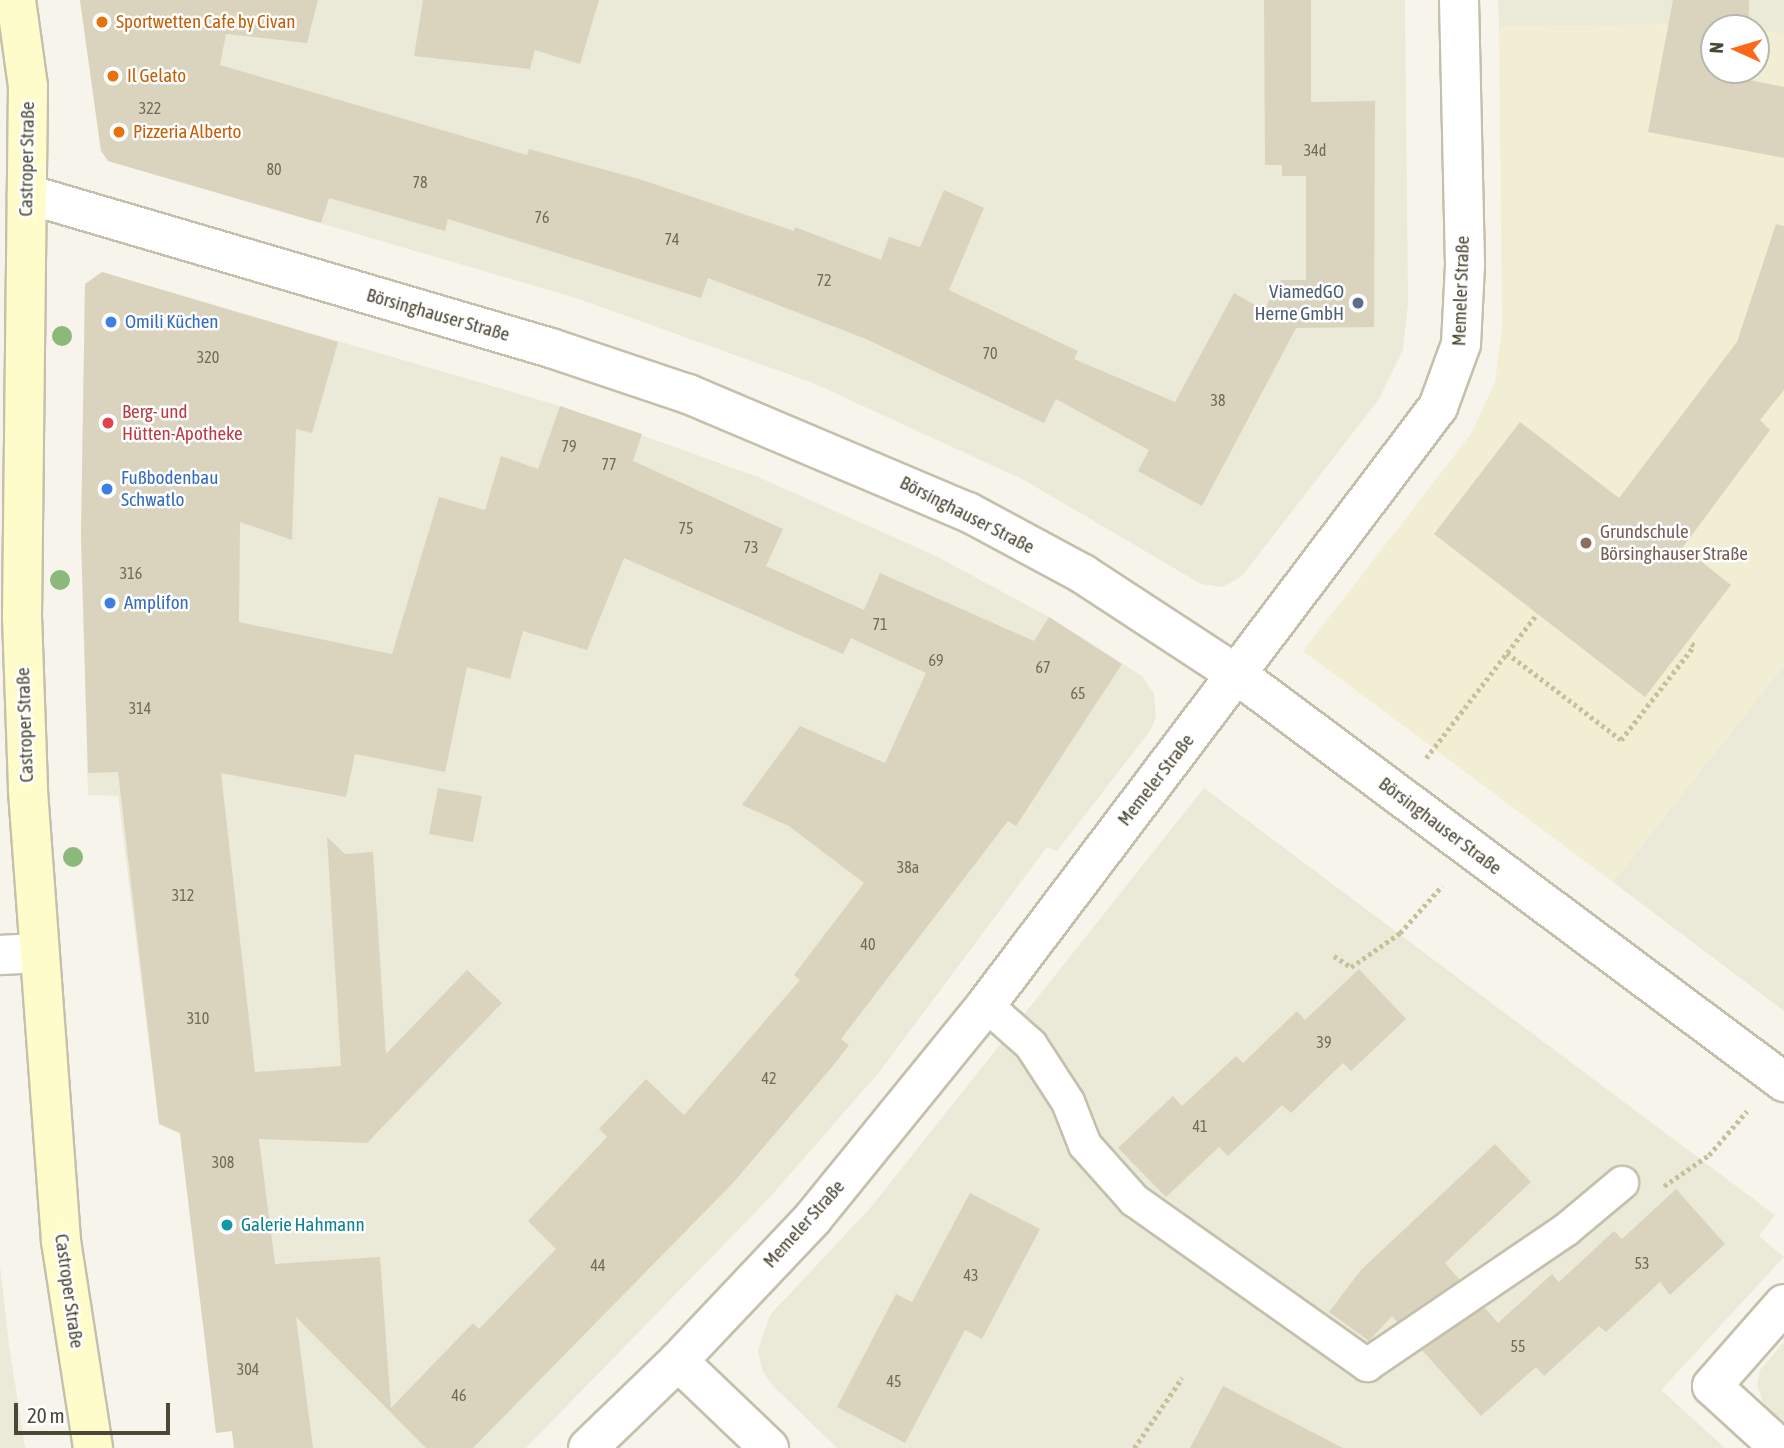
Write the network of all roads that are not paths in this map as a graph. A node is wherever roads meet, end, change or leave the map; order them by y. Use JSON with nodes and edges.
{"nodes":[{"id":1,"x":16,"y":0,"type":"edge"},
{"id":2,"x":1459,"y":0,"type":"edge"},
{"id":3,"x":13,"y":190,"type":"edge"},
{"id":4,"x":1239,"y":676,"type":"junction"},
{"id":5,"x":38,"y":954,"type":"junction"},
{"id":6,"x":0,"y":955,"type":"edge"},
{"id":7,"x":986,"y":1004,"type":"junction"},
{"id":8,"x":1781,"y":1079,"type":"edge"},
{"id":9,"x":1622,"y":1183,"type":"road end"},
{"id":10,"x":1784,"y":1304,"type":"edge"},
{"id":11,"x":678,"y":1361,"type":"junction"},
{"id":12,"x":93,"y":1448,"type":"edge"},
{"id":13,"x":588,"y":1448,"type":"edge"},
{"id":14,"x":769,"y":1448,"type":"edge"},
{"id":15,"x":1780,"y":1448,"type":"edge"}],
"edges":[{"from":1,"to":3,"type":"main road","name":"Castroper Straße"},
{"from":2,"to":4,"type":"street","name":"Memeler Straße"},
{"from":3,"to":4,"type":"street","name":"Börsinghauser Straße"},
{"from":3,"to":5,"type":"main road","name":"Castroper Straße"},
{"from":4,"to":7,"type":"street","name":"Memeler Straße"},
{"from":4,"to":8,"type":"street","name":"Börsinghauser Straße"},
{"from":5,"to":6,"type":"street"},
{"from":5,"to":12,"type":"main road","name":"Castroper Straße"},
{"from":7,"to":9,"type":"lane"},
{"from":7,"to":11,"type":"street","name":"Memeler Straße"},
{"from":10,"to":15,"type":"street"},
{"from":11,"to":13,"type":"street","name":"Memeler Straße"},
{"from":11,"to":14,"type":"street"}]}
